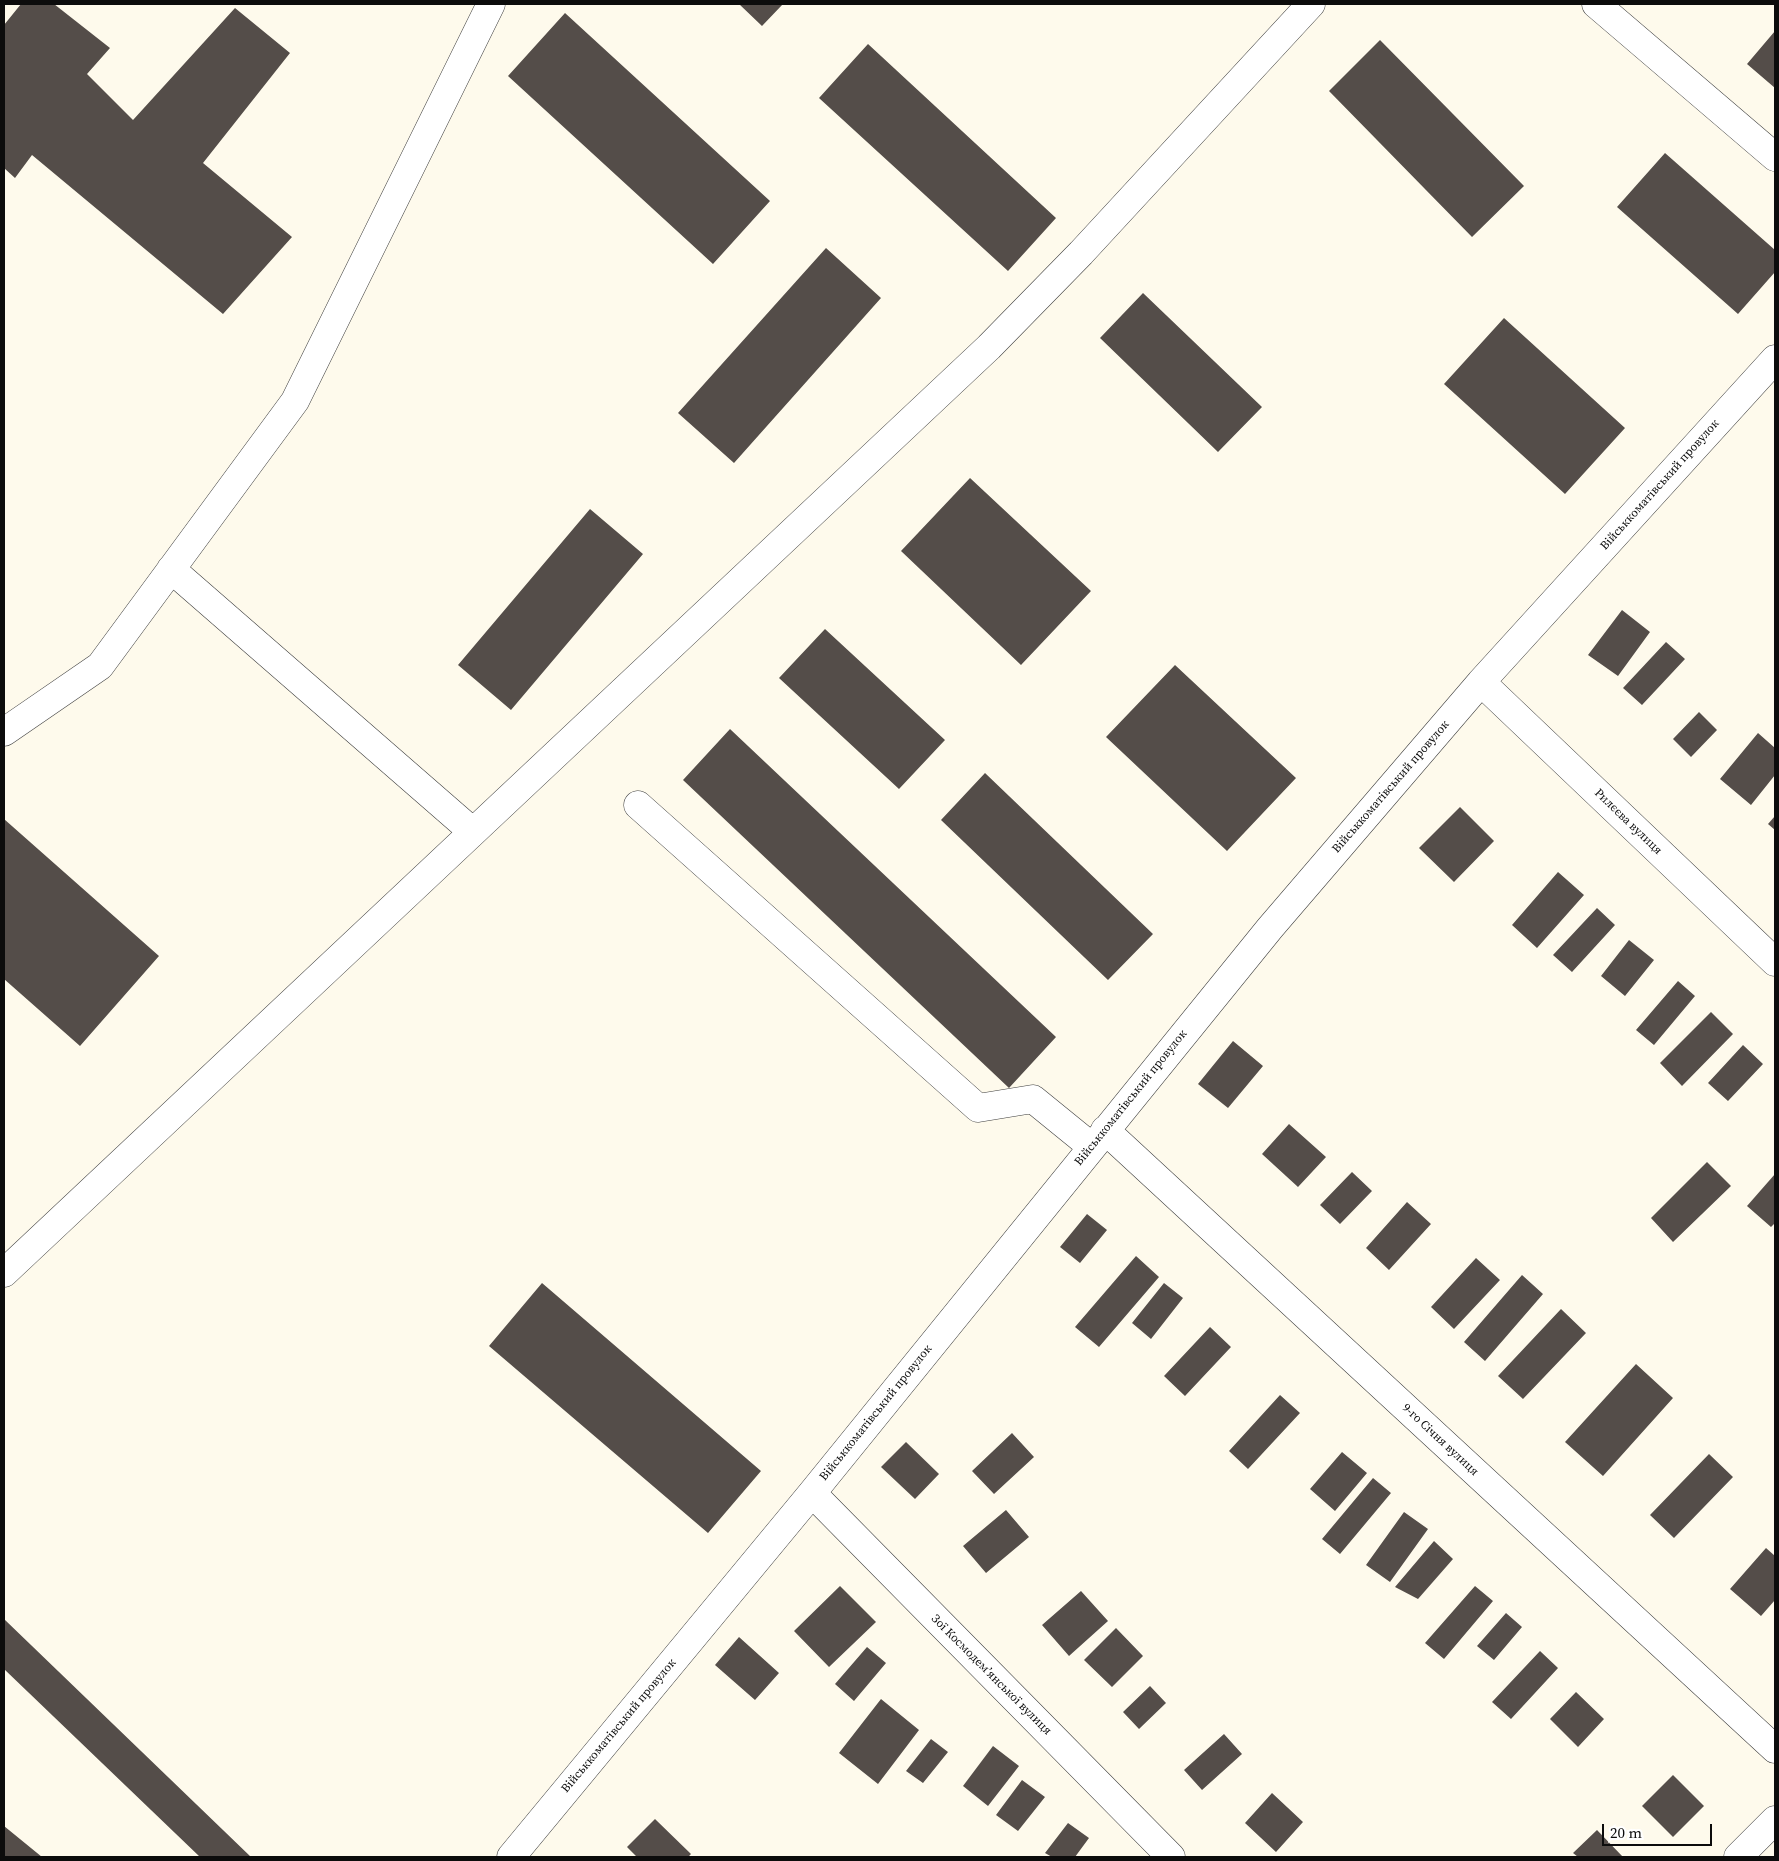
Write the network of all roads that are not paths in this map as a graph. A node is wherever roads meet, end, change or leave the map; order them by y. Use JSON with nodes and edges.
{"nodes":[{"id":1,"x":491,"y":4,"type":"edge"},
{"id":2,"x":1311,"y":4,"type":"edge"},
{"id":3,"x":1596,"y":4,"type":"edge"},
{"id":4,"x":1775,"y":157,"type":"edge"},
{"id":5,"x":1775,"y":359,"type":"edge"},
{"id":6,"x":171,"y":569,"type":"junction"},
{"id":7,"x":1481,"y":682,"type":"junction"},
{"id":8,"x":4,"y":732,"type":"edge"},
{"id":9,"x":638,"y":805,"type":"dead end"},
{"id":10,"x":474,"y":832,"type":"junction"},
{"id":11,"x":1775,"y":962,"type":"edge"},
{"id":12,"x":1099,"y":1138,"type":"junction"},
{"id":13,"x":4,"y":1273,"type":"edge"},
{"id":14,"x":812,"y":1493,"type":"junction"},
{"id":15,"x":1775,"y":1749,"type":"edge"},
{"id":16,"x":1775,"y":1820,"type":"edge"},
{"id":17,"x":511,"y":1857,"type":"edge"},
{"id":18,"x":1171,"y":1857,"type":"edge"},
{"id":19,"x":1738,"y":1857,"type":"edge"}],
"edges":[{"from":1,"to":6,"type":"street"},
{"from":2,"to":10,"type":"street"},
{"from":3,"to":4,"type":"street"},
{"from":5,"to":7,"type":"street","name":"Військкоматівський провулок"},
{"from":6,"to":8,"type":"street"},
{"from":6,"to":10,"type":"street"},
{"from":7,"to":11,"type":"street","name":"Рилєєва вулиця"},
{"from":7,"to":12,"type":"street","name":"Військкоматівський провулок"},
{"from":9,"to":12,"type":"street","name":"9-го Січня вулиця"},
{"from":10,"to":13,"type":"street"},
{"from":12,"to":14,"type":"street","name":"Військкоматівський провулок"},
{"from":12,"to":15,"type":"street","name":"9-го Січня вулиця"},
{"from":14,"to":17,"type":"street","name":"Військкоматівський провулок"},
{"from":14,"to":18,"type":"street","name":"Зої Космодем’янської вулиця"},
{"from":16,"to":19,"type":"street"}]}
